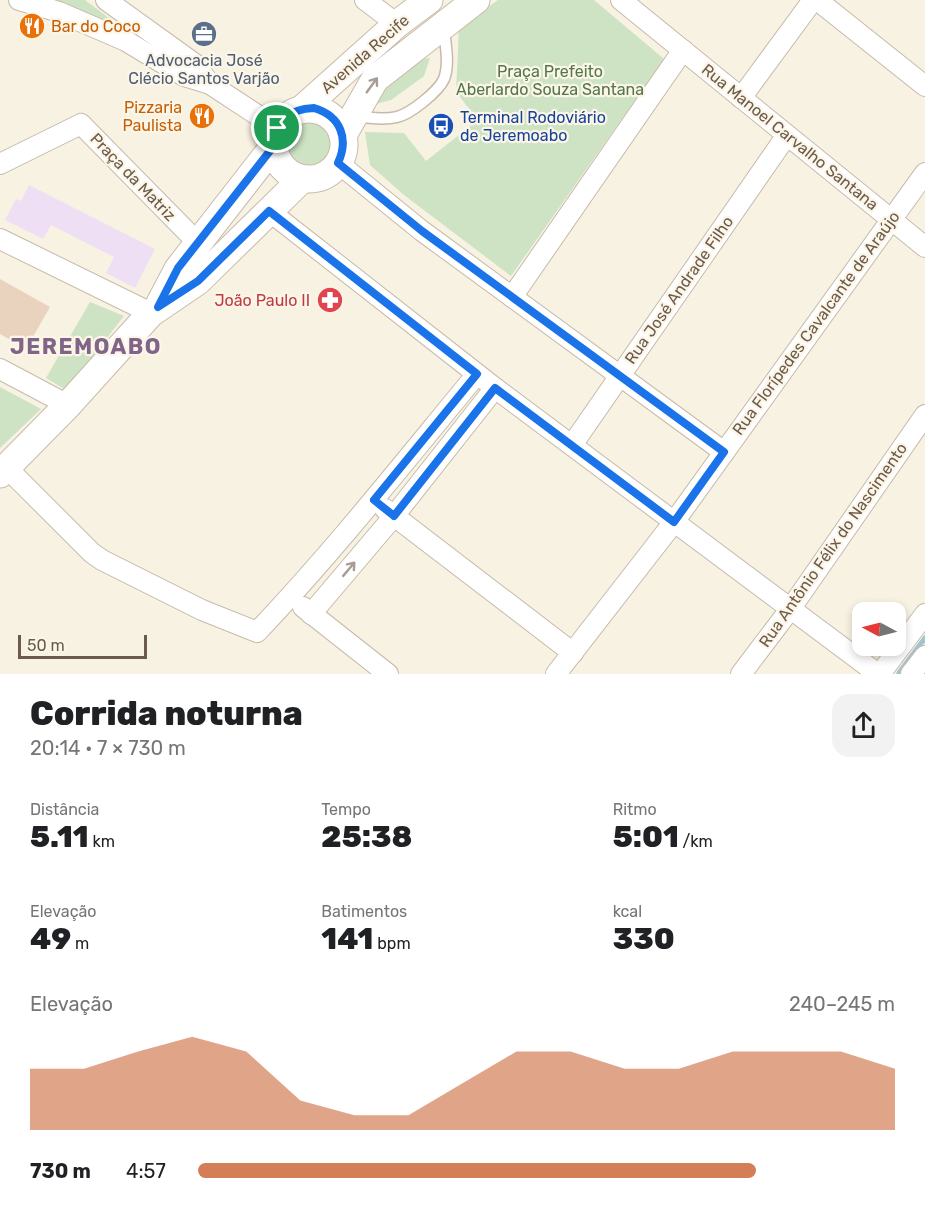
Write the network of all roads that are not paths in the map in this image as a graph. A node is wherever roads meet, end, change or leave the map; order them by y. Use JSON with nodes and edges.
{"nodes":[{"id":1,"x":19,"y":0,"type":"edge"},
{"id":2,"x":106,"y":0,"type":"edge"},
{"id":3,"x":365,"y":0,"type":"edge"},
{"id":4,"x":429,"y":0,"type":"edge"},
{"id":5,"x":476,"y":0,"type":"edge"},
{"id":6,"x":621,"y":0,"type":"edge"},
{"id":7,"x":806,"y":3,"type":"edge"},
{"id":8,"x":397,"y":24,"type":"junction"},
{"id":9,"x":443,"y":25,"type":"junction"},
{"id":10,"x":683,"y":50,"type":"junction"},
{"id":11,"x":210,"y":84,"type":"junction"},
{"id":12,"x":925,"y":87,"type":"edge"},
{"id":13,"x":741,"y":98,"type":"junction"},
{"id":14,"x":302,"y":109,"type":"junction"},
{"id":15,"x":349,"y":126,"type":"junction"},
{"id":16,"x":787,"y":135,"type":"junction"},
{"id":17,"x":275,"y":137,"type":"junction"},
{"id":18,"x":338,"y":163,"type":"junction"},
{"id":19,"x":0,"y":164,"type":"edge"},
{"id":20,"x":925,"y":173,"type":"edge"},
{"id":21,"x":302,"y":179,"type":"junction"},
{"id":22,"x":269,"y":211,"type":"junction"},
{"id":23,"x":891,"y":219,"type":"junction"},
{"id":24,"x":0,"y":238,"type":"edge"},
{"id":25,"x":198,"y":243,"type":"junction"},
{"id":26,"x":925,"y":247,"type":"edge"},
{"id":27,"x":512,"y":297,"type":"junction"},
{"id":28,"x":154,"y":310,"type":"junction"},
{"id":29,"x":0,"y":369,"type":"edge"},
{"id":30,"x":477,"y":374,"type":"junction"},
{"id":31,"x":620,"y":375,"type":"junction"},
{"id":32,"x":495,"y":388,"type":"junction"},
{"id":33,"x":68,"y":405,"type":"junction"},
{"id":34,"x":925,"y":415,"type":"edge"},
{"id":35,"x":572,"y":445,"type":"junction"},
{"id":36,"x":724,"y":452,"type":"junction"},
{"id":37,"x":3,"y":471,"type":"edge"},
{"id":38,"x":374,"y":500,"type":"junction"},
{"id":39,"x":394,"y":516,"type":"junction"},
{"id":40,"x":674,"y":522,"type":"junction"},
{"id":41,"x":291,"y":597,"type":"junction"},
{"id":42,"x":791,"y":608,"type":"junction"},
{"id":43,"x":312,"y":614,"type":"junction"},
{"id":44,"x":925,"y":614,"type":"edge"},
{"id":45,"x":573,"y":653,"type":"junction"},
{"id":46,"x":925,"y":656,"type":"edge"},
{"id":47,"x":388,"y":674,"type":"edge"},
{"id":48,"x":556,"y":674,"type":"edge"},
{"id":49,"x":741,"y":674,"type":"edge"},
{"id":50,"x":879,"y":674,"type":"edge"},
{"id":51,"x":911,"y":674,"type":"edge"}],
"edges":[{"from":1,"to":11,"type":"street"},
{"from":2,"to":11,"type":"street"},
{"from":3,"to":8,"type":"street"},
{"from":4,"to":8,"type":"street","name":"Avenida Recife"},
{"from":5,"to":9,"type":"street","name":"Avenida Recife"},
{"from":6,"to":10,"type":"street"},
{"from":7,"to":12,"type":"street"},
{"from":7,"to":13,"type":"street"},
{"from":8,"to":14,"type":"street","name":"Avenida Recife"},
{"from":15,"to":9,"type":"street","name":"Avenida Recife","one_way":true},
{"from":9,"to":15,"type":"lane"},
{"from":10,"to":13,"type":"street","name":"Rua Manoel Carvalho Santana"},
{"from":10,"to":27,"type":"street"},
{"from":11,"to":17,"type":"street"},
{"from":13,"to":16,"type":"street","name":"Rua Manoel Carvalho Santana"},
{"from":14,"to":15,"type":"street"},
{"from":14,"to":17,"type":"street"},
{"from":15,"to":18,"type":"street"},
{"from":16,"to":23,"type":"street","name":"Rua Manoel Carvalho Santana"},
{"from":16,"to":31,"type":"street","name":"Rua José Andrade Filho"},
{"from":17,"to":21,"type":"street"},
{"from":17,"to":25,"type":"street"},
{"from":18,"to":21,"type":"street"},
{"from":18,"to":27,"type":"street"},
{"from":19,"to":25,"type":"street","name":"Praça da Matriz"},
{"from":20,"to":23,"type":"street","name":"Rua Florípedes Cavalcante de Araújo"},
{"from":21,"to":22,"type":"street"},
{"from":22,"to":28,"type":"street"},
{"from":22,"to":30,"type":"street"},
{"from":23,"to":26,"type":"street","name":"Rua Manoel Carvalho Santana"},
{"from":23,"to":36,"type":"street","name":"Rua Florípedes Cavalcante de Araújo"},
{"from":24,"to":28,"type":"street"},
{"from":25,"to":28,"type":"street"},
{"from":27,"to":31,"type":"street"},
{"from":28,"to":33,"type":"street"},
{"from":29,"to":33,"type":"street"},
{"from":30,"to":32,"type":"street"},
{"from":30,"to":38,"type":"street"},
{"from":31,"to":35,"type":"street","name":"Rua José Andrade Filho"},
{"from":31,"to":36,"type":"street"},
{"from":32,"to":35,"type":"street"},
{"from":32,"to":39,"type":"street"},
{"from":33,"to":37,"type":"street"},
{"from":34,"to":42,"type":"street","name":"Rua Antônio Félix do Nascimento"},
{"from":35,"to":40,"type":"street"},
{"from":36,"to":40,"type":"street","name":"Rua Florípedes Cavalcante de Araújo"},
{"from":37,"to":41,"type":"street"},
{"from":38,"to":39,"type":"street"},
{"from":38,"to":41,"type":"street"},
{"from":43,"to":39,"type":"street","one_way":true},
{"from":39,"to":45,"type":"street"},
{"from":40,"to":42,"type":"street"},
{"from":40,"to":45,"type":"street","name":"Rua Florípedes Cavalcante de Araújo"},
{"from":41,"to":43,"type":"street"},
{"from":42,"to":49,"type":"street","name":"Rua Antônio Félix do Nascimento"},
{"from":42,"to":50,"type":"street"},
{"from":43,"to":47,"type":"street"},
{"from":44,"to":50,"type":"street"},
{"from":45,"to":48,"type":"street","name":"Rua Florípedes Cavalcante de Araújo"},
{"from":46,"to":51,"type":"street"}]}
